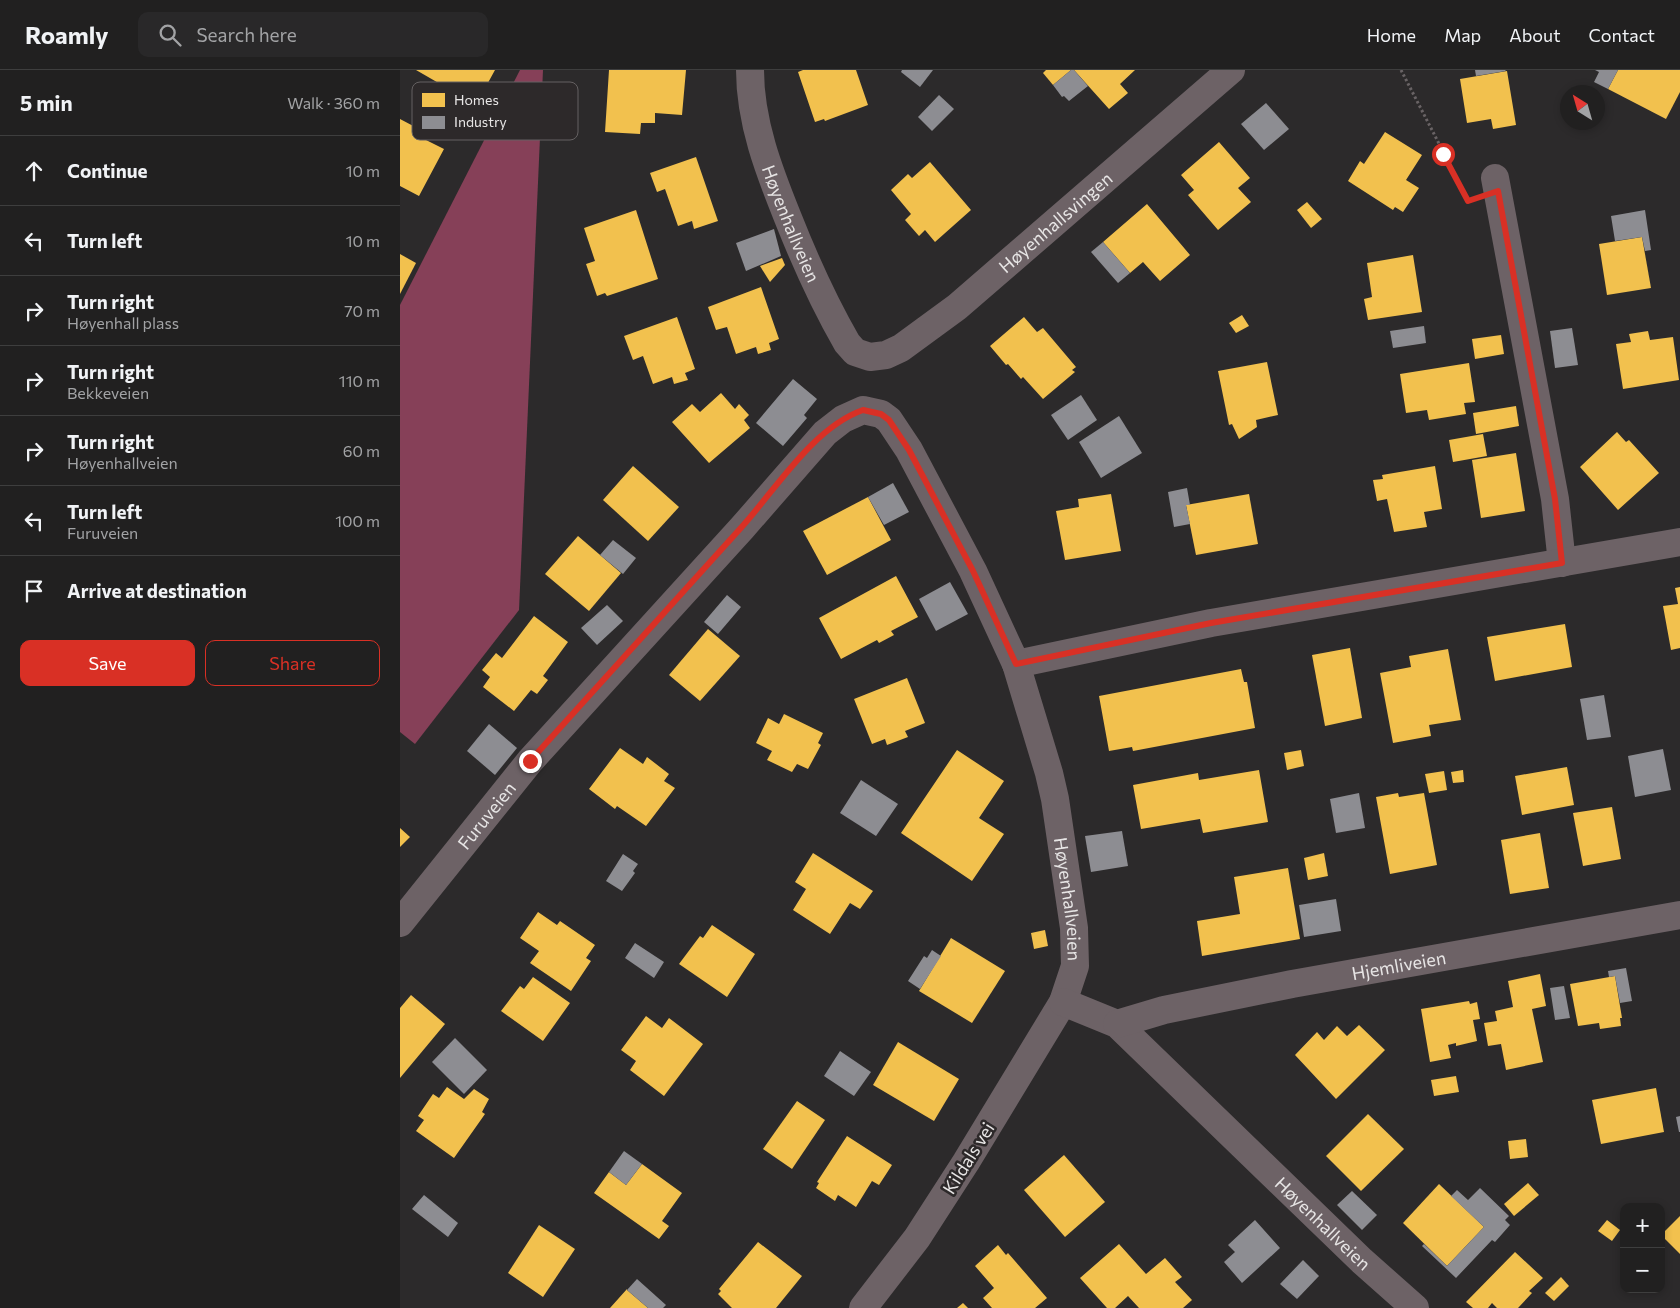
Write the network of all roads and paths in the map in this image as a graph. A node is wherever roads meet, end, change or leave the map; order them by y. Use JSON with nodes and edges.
{"nodes":[{"id":1,"x":750,"y":70,"type":"edge"},
{"id":2,"x":1231,"y":70,"type":"edge"},
{"id":3,"x":1402,"y":70,"type":"edge"},
{"id":4,"x":1202,"y":79,"type":"edge"},
{"id":5,"x":1496,"y":185,"type":"joint"},
{"id":6,"x":870,"y":357,"type":"joint"},
{"id":7,"x":863,"y":410,"type":"joint"},
{"id":8,"x":1680,"y":542,"type":"edge"},
{"id":9,"x":1562,"y":563,"type":"junction"},
{"id":10,"x":1016,"y":664,"type":"junction"},
{"id":11,"x":1680,"y":915,"type":"edge"},
{"id":12,"x":400,"y":923,"type":"edge"},
{"id":13,"x":1063,"y":1002,"type":"junction"},
{"id":14,"x":1117,"y":1024,"type":"junction"},
{"id":15,"x":864,"y":1308,"type":"edge"},
{"id":16,"x":1415,"y":1308,"type":"edge"}],
"edges":[{"from":1,"to":6,"type":"street","name":"Høyenhallveien"},
{"from":2,"to":4,"type":"street","name":"Høyenhallsvingen"},
{"from":3,"to":5,"type":"path"},
{"from":4,"to":6,"type":"street","name":"Høyenhallsvingen"},
{"from":5,"to":9,"type":"street"},
{"from":7,"to":10,"type":"street","name":"Høyenhallveien"},
{"from":7,"to":12,"type":"street","name":"Furuveien"},
{"from":8,"to":9,"type":"street"},
{"from":9,"to":10,"type":"street"},
{"from":10,"to":13,"type":"street","name":"Høyenhallveien"},
{"from":11,"to":14,"type":"street","name":"Hjemliveien"},
{"from":13,"to":14,"type":"street","name":"Høyenhallveien"},
{"from":13,"to":15,"type":"street","name":"Kildals vei"},
{"from":14,"to":16,"type":"street","name":"Høyenhallveien"}]}
